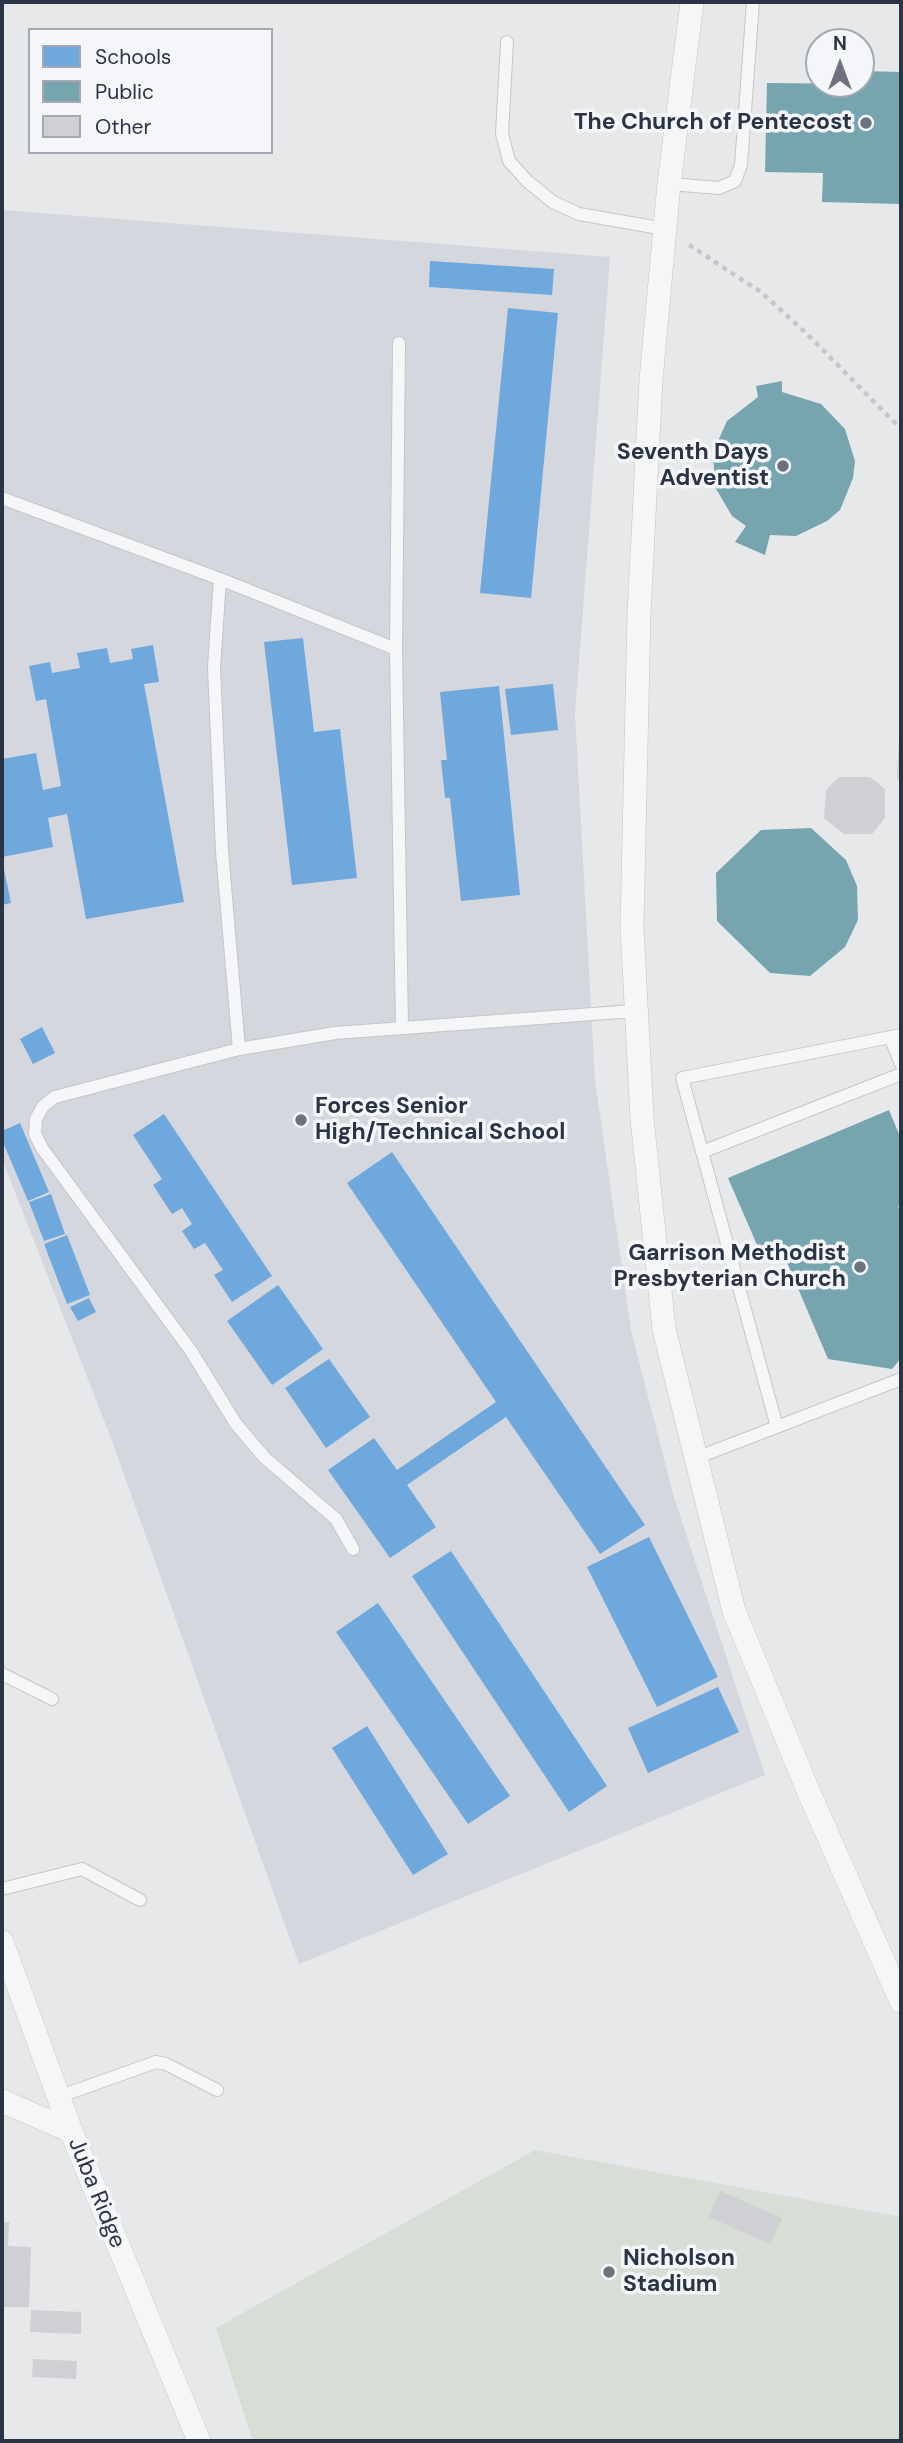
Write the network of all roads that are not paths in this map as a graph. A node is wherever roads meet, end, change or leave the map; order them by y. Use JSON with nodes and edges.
{"nodes":[{"id":1,"x":692,"y":2,"type":"edge"},
{"id":2,"x":753,"y":2,"type":"edge"},
{"id":3,"x":507,"y":42,"type":"dead end"},
{"id":4,"x":669,"y":184,"type":"junction"},
{"id":5,"x":665,"y":229,"type":"junction"},
{"id":6,"x":399,"y":343,"type":"dead end"},
{"id":7,"x":2,"y":498,"type":"edge"},
{"id":8,"x":220,"y":579,"type":"junction"},
{"id":9,"x":396,"y":649,"type":"junction"},
{"id":10,"x":634,"y":1011,"type":"junction"},
{"id":11,"x":402,"y":1028,"type":"junction"},
{"id":12,"x":895,"y":1036,"type":"edge"},
{"id":13,"x":240,"y":1049,"type":"junction"},
{"id":14,"x":901,"y":1064,"type":"edge"},
{"id":15,"x":901,"y":1074,"type":"edge"},
{"id":16,"x":702,"y":1152,"type":"junction"},
{"id":17,"x":901,"y":1379,"type":"edge"},
{"id":18,"x":777,"y":1427,"type":"junction"},
{"id":19,"x":696,"y":1458,"type":"junction"},
{"id":20,"x":353,"y":1549,"type":"dead end"},
{"id":21,"x":2,"y":1674,"type":"edge"},
{"id":22,"x":52,"y":1699,"type":"dead end"},
{"id":23,"x":2,"y":1889,"type":"edge"},
{"id":24,"x":140,"y":1900,"type":"dead end"},
{"id":25,"x":2,"y":1942,"type":"edge"},
{"id":26,"x":901,"y":2001,"type":"edge"},
{"id":27,"x":217,"y":2090,"type":"dead end"},
{"id":28,"x":58,"y":2097,"type":"junction"},
{"id":29,"x":2,"y":2101,"type":"edge"},
{"id":30,"x":71,"y":2132,"type":"junction"},
{"id":31,"x":200,"y":2441,"type":"edge"}],
"edges":[{"from":1,"to":4,"type":"street"},
{"from":2,"to":4,"type":"lane"},
{"from":3,"to":5,"type":"lane"},
{"from":4,"to":5,"type":"street"},
{"from":5,"to":10,"type":"street"},
{"from":6,"to":9,"type":"lane"},
{"from":7,"to":8,"type":"lane"},
{"from":8,"to":9,"type":"lane"},
{"from":8,"to":13,"type":"lane"},
{"from":9,"to":11,"type":"lane"},
{"from":10,"to":11,"type":"lane"},
{"from":10,"to":19,"type":"street"},
{"from":11,"to":13,"type":"lane"},
{"from":12,"to":14,"type":"lane"},
{"from":12,"to":16,"type":"lane"},
{"from":13,"to":20,"type":"lane"},
{"from":15,"to":16,"type":"lane"},
{"from":16,"to":18,"type":"lane"},
{"from":17,"to":18,"type":"lane"},
{"from":18,"to":19,"type":"lane"},
{"from":19,"to":26,"type":"street"},
{"from":21,"to":22,"type":"lane"},
{"from":23,"to":24,"type":"lane"},
{"from":25,"to":28,"type":"street","name":"Juba Ridge"},
{"from":27,"to":28,"type":"lane"},
{"from":28,"to":30,"type":"street","name":"Juba Ridge"},
{"from":29,"to":30,"type":"street"},
{"from":30,"to":31,"type":"street","name":"Juba Ridge"}]}
